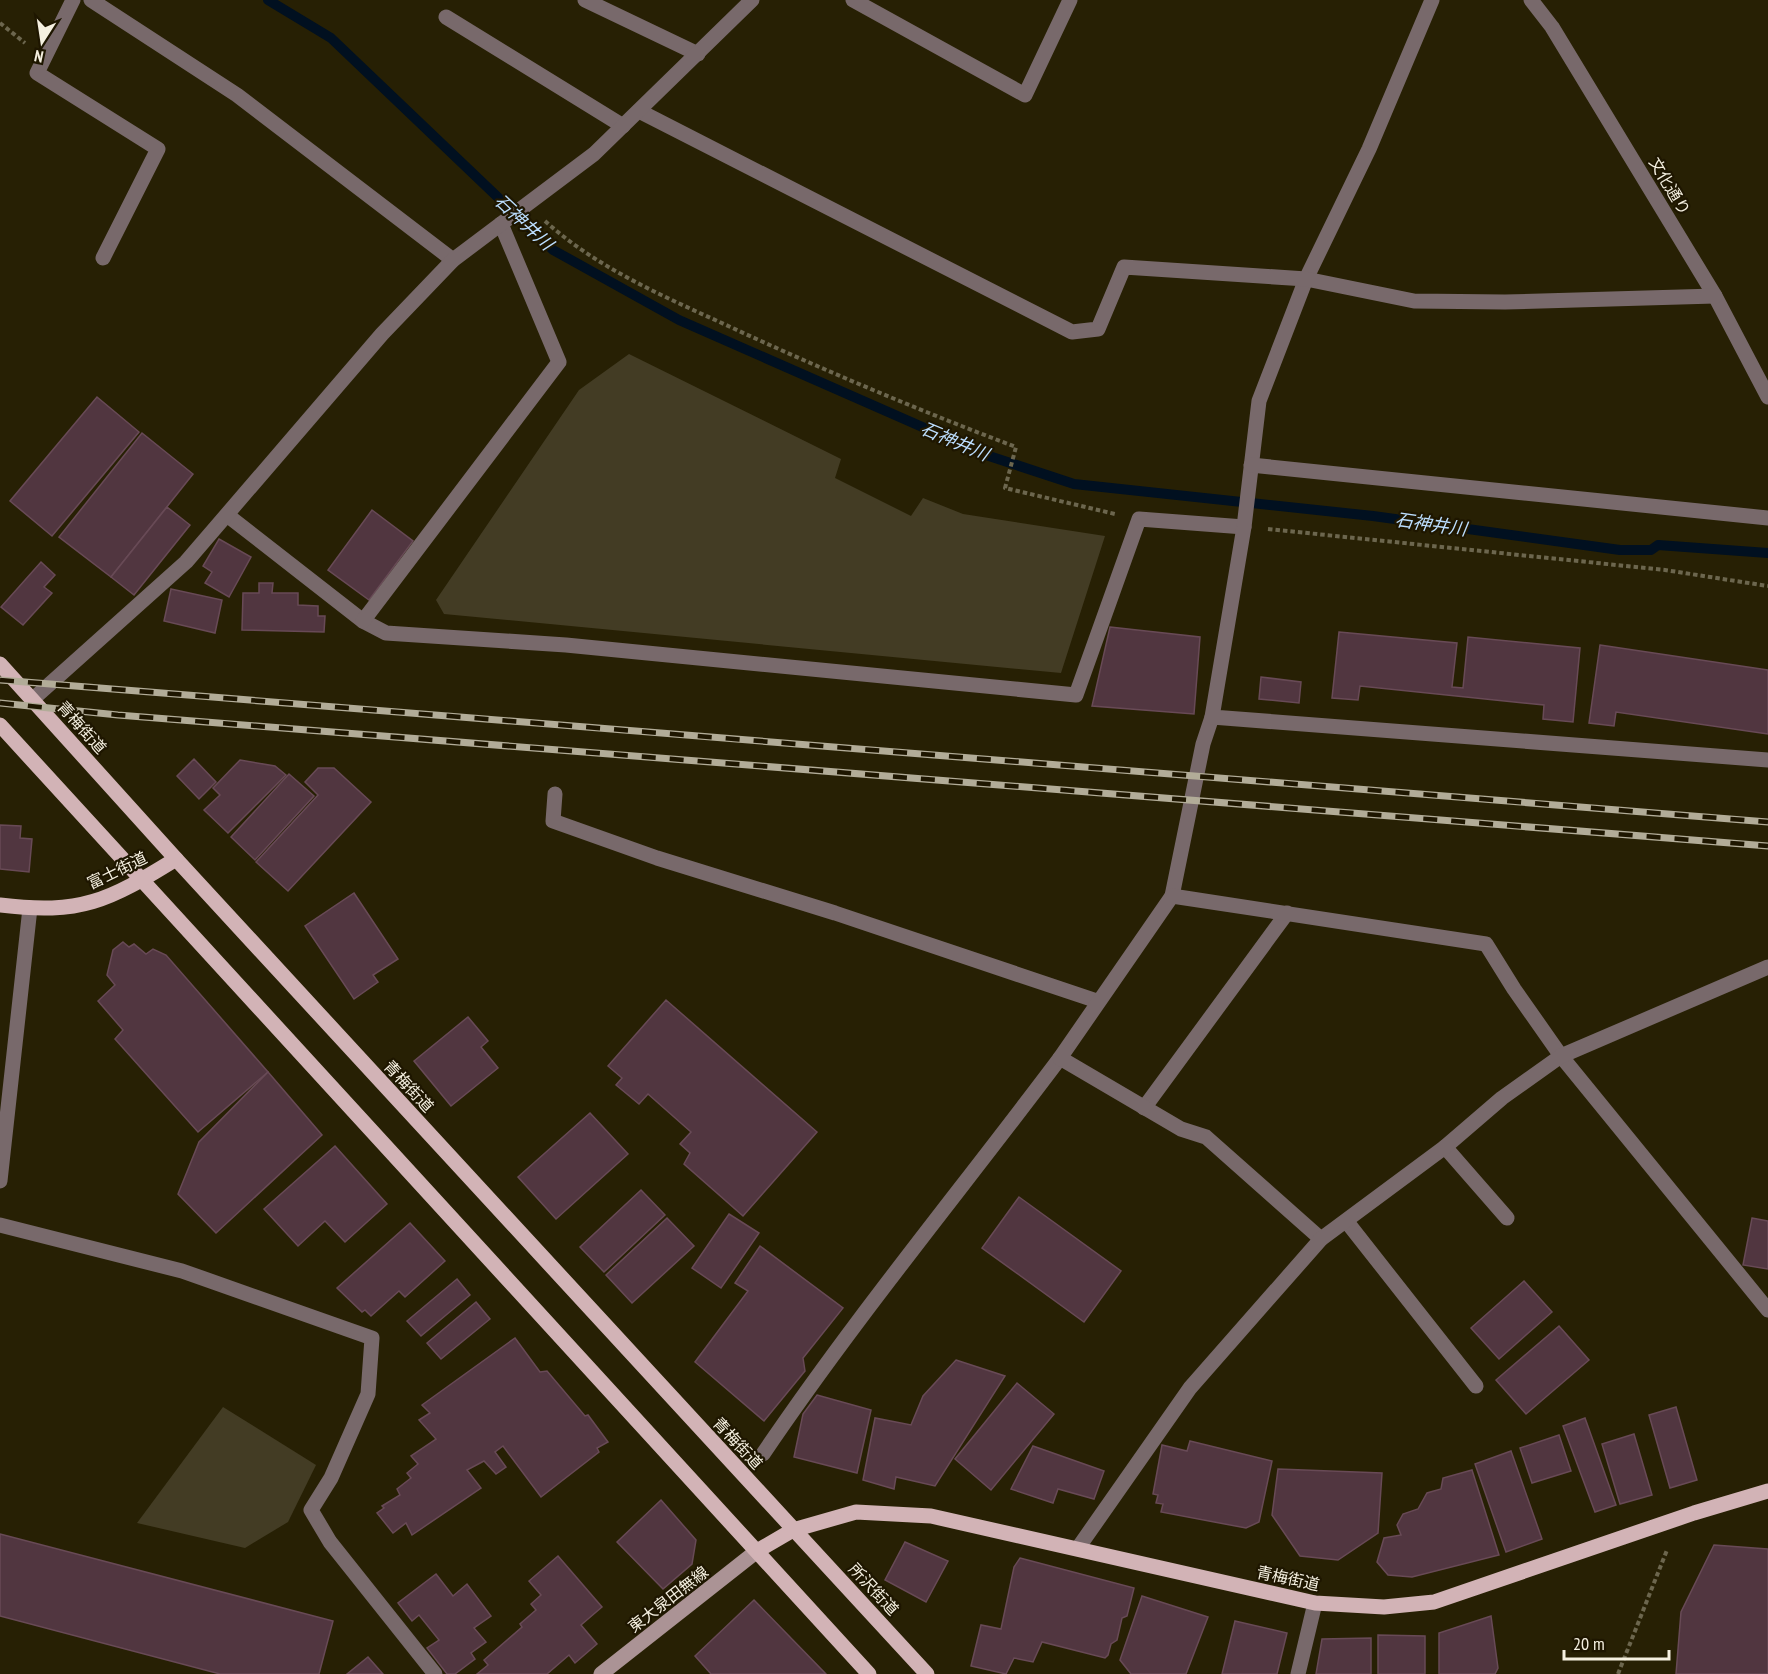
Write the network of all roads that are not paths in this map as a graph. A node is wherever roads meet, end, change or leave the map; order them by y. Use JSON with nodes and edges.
{"nodes":[{"id":1,"x":74,"y":0,"type":"edge"},
{"id":2,"x":91,"y":0,"type":"edge"},
{"id":3,"x":585,"y":0,"type":"edge"},
{"id":4,"x":752,"y":0,"type":"edge"},
{"id":5,"x":853,"y":0,"type":"edge"},
{"id":6,"x":1070,"y":0,"type":"edge"},
{"id":7,"x":1432,"y":0,"type":"edge"},
{"id":8,"x":1531,"y":0,"type":"edge"},
{"id":9,"x":446,"y":17,"type":"dead end"},
{"id":10,"x":699,"y":54,"type":"junction"},
{"id":11,"x":639,"y":111,"type":"junction"},
{"id":12,"x":623,"y":126,"type":"junction"},
{"id":13,"x":501,"y":224,"type":"junction"},
{"id":14,"x":103,"y":258,"type":"dead end"},
{"id":15,"x":453,"y":260,"type":"junction"},
{"id":16,"x":1306,"y":279,"type":"junction"},
{"id":17,"x":1715,"y":296,"type":"junction"},
{"id":18,"x":1768,"y":397,"type":"edge"},
{"id":19,"x":1251,"y":465,"type":"junction"},
{"id":20,"x":227,"y":515,"type":"junction"},
{"id":21,"x":1768,"y":518,"type":"edge"},
{"id":22,"x":1244,"y":527,"type":"junction"},
{"id":23,"x":363,"y":621,"type":"junction"},
{"id":24,"x":0,"y":664,"type":"edge"},
{"id":25,"x":33,"y":699,"type":"junction"},
{"id":26,"x":1212,"y":717,"type":"junction"},
{"id":27,"x":0,"y":724,"type":"edge"},
{"id":28,"x":1768,"y":760,"type":"edge"},
{"id":29,"x":555,"y":795,"type":"dead end"},
{"id":30,"x":176,"y":859,"type":"junction"},
{"id":31,"x":140,"y":881,"type":"junction"},
{"id":32,"x":1172,"y":896,"type":"junction"},
{"id":33,"x":0,"y":905,"type":"edge"},
{"id":34,"x":30,"y":908,"type":"junction"},
{"id":35,"x":1287,"y":913,"type":"junction"},
{"id":36,"x":1768,"y":967,"type":"edge"},
{"id":37,"x":1097,"y":1001,"type":"junction"},
{"id":38,"x":1561,"y":1056,"type":"junction"},
{"id":39,"x":1060,"y":1058,"type":"junction"},
{"id":40,"x":1144,"y":1108,"type":"junction"},
{"id":41,"x":3,"y":1131,"type":"edge"},
{"id":42,"x":1445,"y":1147,"type":"junction"},
{"id":43,"x":0,"y":1181,"type":"edge"},
{"id":44,"x":1507,"y":1218,"type":"dead end"},
{"id":45,"x":1347,"y":1222,"type":"junction"},
{"id":46,"x":0,"y":1225,"type":"edge"},
{"id":47,"x":1321,"y":1239,"type":"junction"},
{"id":48,"x":1768,"y":1310,"type":"edge"},
{"id":49,"x":1476,"y":1386,"type":"dead end"},
{"id":50,"x":763,"y":1454,"type":"dead end"},
{"id":51,"x":1768,"y":1491,"type":"edge"},
{"id":52,"x":793,"y":1530,"type":"junction"},
{"id":53,"x":1078,"y":1548,"type":"junction"},
{"id":54,"x":757,"y":1551,"type":"junction"},
{"id":55,"x":1315,"y":1603,"type":"junction"},
{"id":56,"x":435,"y":1674,"type":"edge"},
{"id":57,"x":601,"y":1674,"type":"edge"},
{"id":58,"x":869,"y":1674,"type":"edge"},
{"id":59,"x":927,"y":1674,"type":"edge"},
{"id":60,"x":1298,"y":1674,"type":"edge"}],
"edges":[{"from":1,"to":14,"type":"street"},
{"from":2,"to":15,"type":"street"},
{"from":3,"to":10,"type":"street"},
{"from":4,"to":10,"type":"street"},
{"from":5,"to":6,"type":"street"},
{"from":7,"to":16,"type":"street"},
{"from":8,"to":17,"type":"street","name":"文化通り"},
{"from":9,"to":12,"type":"street"},
{"from":10,"to":11,"type":"street"},
{"from":11,"to":12,"type":"street"},
{"from":11,"to":16,"type":"street"},
{"from":12,"to":13,"type":"street"},
{"from":13,"to":15,"type":"street"},
{"from":13,"to":23,"type":"street"},
{"from":15,"to":20,"type":"street"},
{"from":16,"to":17,"type":"street"},
{"from":16,"to":19,"type":"street"},
{"from":17,"to":18,"type":"street","name":"文化通り"},
{"from":19,"to":21,"type":"street"},
{"from":19,"to":22,"type":"street"},
{"from":20,"to":23,"type":"street"},
{"from":20,"to":25,"type":"street"},
{"from":22,"to":23,"type":"street"},
{"from":22,"to":26,"type":"street"},
{"from":24,"to":25,"type":"main road","name":"青梅街道"},
{"from":25,"to":30,"type":"main road","name":"青梅街道"},
{"from":26,"to":28,"type":"street"},
{"from":26,"to":32,"type":"street"},
{"from":27,"to":31,"type":"main road"},
{"from":29,"to":37,"type":"street"},
{"from":30,"to":31,"type":"main road","name":"富士街道"},
{"from":30,"to":52,"type":"main road","name":"青梅街道"},
{"from":31,"to":34,"type":"main road","name":"富士街道"},
{"from":31,"to":54,"type":"main road"},
{"from":32,"to":35,"type":"street"},
{"from":32,"to":37,"type":"street"},
{"from":33,"to":34,"type":"main road","name":"富士街道"},
{"from":34,"to":41,"type":"street"},
{"from":35,"to":38,"type":"street"},
{"from":35,"to":40,"type":"street"},
{"from":36,"to":38,"type":"street"},
{"from":37,"to":39,"type":"street"},
{"from":38,"to":42,"type":"street"},
{"from":38,"to":48,"type":"street"},
{"from":39,"to":40,"type":"street"},
{"from":39,"to":50,"type":"street"},
{"from":40,"to":47,"type":"street"},
{"from":41,"to":43,"type":"street"},
{"from":42,"to":44,"type":"street"},
{"from":42,"to":45,"type":"street"},
{"from":45,"to":47,"type":"street"},
{"from":45,"to":49,"type":"street"},
{"from":46,"to":56,"type":"street"},
{"from":47,"to":53,"type":"street"},
{"from":51,"to":55,"type":"main road","name":"青梅街道"},
{"from":52,"to":53,"type":"main road","name":"青梅街道"},
{"from":52,"to":54,"type":"main road","name":"青梅街道"},
{"from":52,"to":59,"type":"main road","name":"所沢街道"},
{"from":53,"to":55,"type":"main road","name":"青梅街道"},
{"from":54,"to":57,"type":"main road","name":"東大泉田無線"},
{"from":54,"to":58,"type":"main road"},
{"from":55,"to":60,"type":"street"}]}
